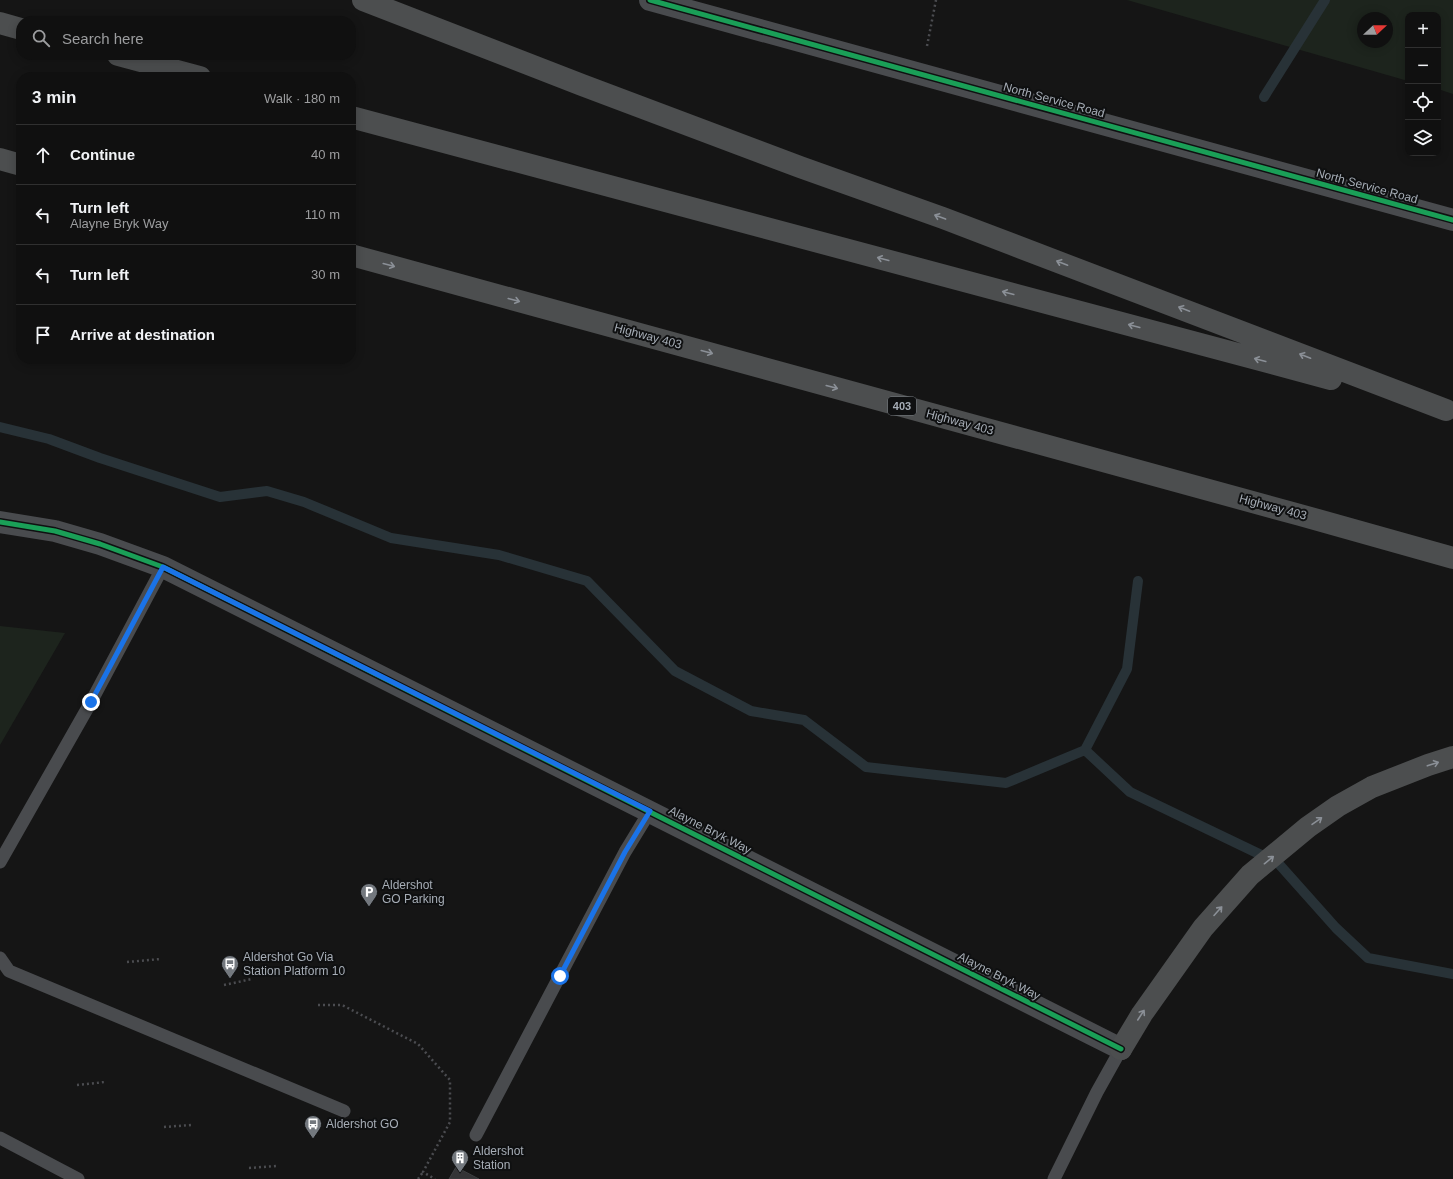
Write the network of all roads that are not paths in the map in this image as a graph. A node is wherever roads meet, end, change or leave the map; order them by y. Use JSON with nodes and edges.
{"nodes":[{"id":1,"x":363,"y":0,"type":"edge"},
{"id":2,"x":650,"y":0,"type":"edge"},
{"id":3,"x":0,"y":24,"type":"edge"},
{"id":4,"x":16,"y":28,"type":"edge"},
{"id":5,"x":137,"y":60,"type":"edge"},
{"id":6,"x":181,"y":72,"type":"edge"},
{"id":7,"x":356,"y":118,"type":"edge"},
{"id":8,"x":0,"y":159,"type":"edge"},
{"id":9,"x":16,"y":164,"type":"edge"},
{"id":10,"x":1453,"y":220,"type":"edge"},
{"id":11,"x":356,"y":256,"type":"edge"},
{"id":12,"x":1450,"y":411,"type":"edge"},
{"id":13,"x":0,"y":522,"type":"edge"},
{"id":14,"x":1453,"y":558,"type":"edge"},
{"id":15,"x":163,"y":567,"type":"junction"},
{"id":16,"x":1453,"y":757,"type":"edge"},
{"id":17,"x":650,"y":811,"type":"junction"},
{"id":18,"x":0,"y":862,"type":"edge"},
{"id":19,"x":0,"y":958,"type":"edge"},
{"id":20,"x":1121,"y":1049,"type":"junction"},
{"id":21,"x":344,"y":1111,"type":"dead end"},
{"id":22,"x":476,"y":1135,"type":"dead end"},
{"id":23,"x":0,"y":1138,"type":"edge"},
{"id":24,"x":78,"y":1179,"type":"edge"},
{"id":25,"x":1054,"y":1179,"type":"edge"}],
"edges":[{"from":12,"to":1,"type":"highway","one_way":true},
{"from":2,"to":10,"type":"street","name":"North Service Road"},
{"from":3,"to":4,"type":"highway"},
{"from":5,"to":6,"type":"highway"},
{"from":12,"to":7,"type":"highway","one_way":true},
{"from":8,"to":9,"type":"highway"},
{"from":11,"to":14,"type":"highway","name":"Highway 403","number":"403","one_way":true},
{"from":13,"to":15,"type":"street","name":"Alayne Bryk Way"},
{"from":15,"to":17,"type":"street","name":"Alayne Bryk Way"},
{"from":15,"to":18,"type":"lane"},
{"from":20,"to":16,"type":"highway","one_way":true},
{"from":17,"to":20,"type":"street","name":"Alayne Bryk Way"},
{"from":17,"to":22,"type":"lane"},
{"from":19,"to":21,"type":"lane"},
{"from":20,"to":25,"type":"lane"},
{"from":23,"to":24,"type":"lane"}]}
